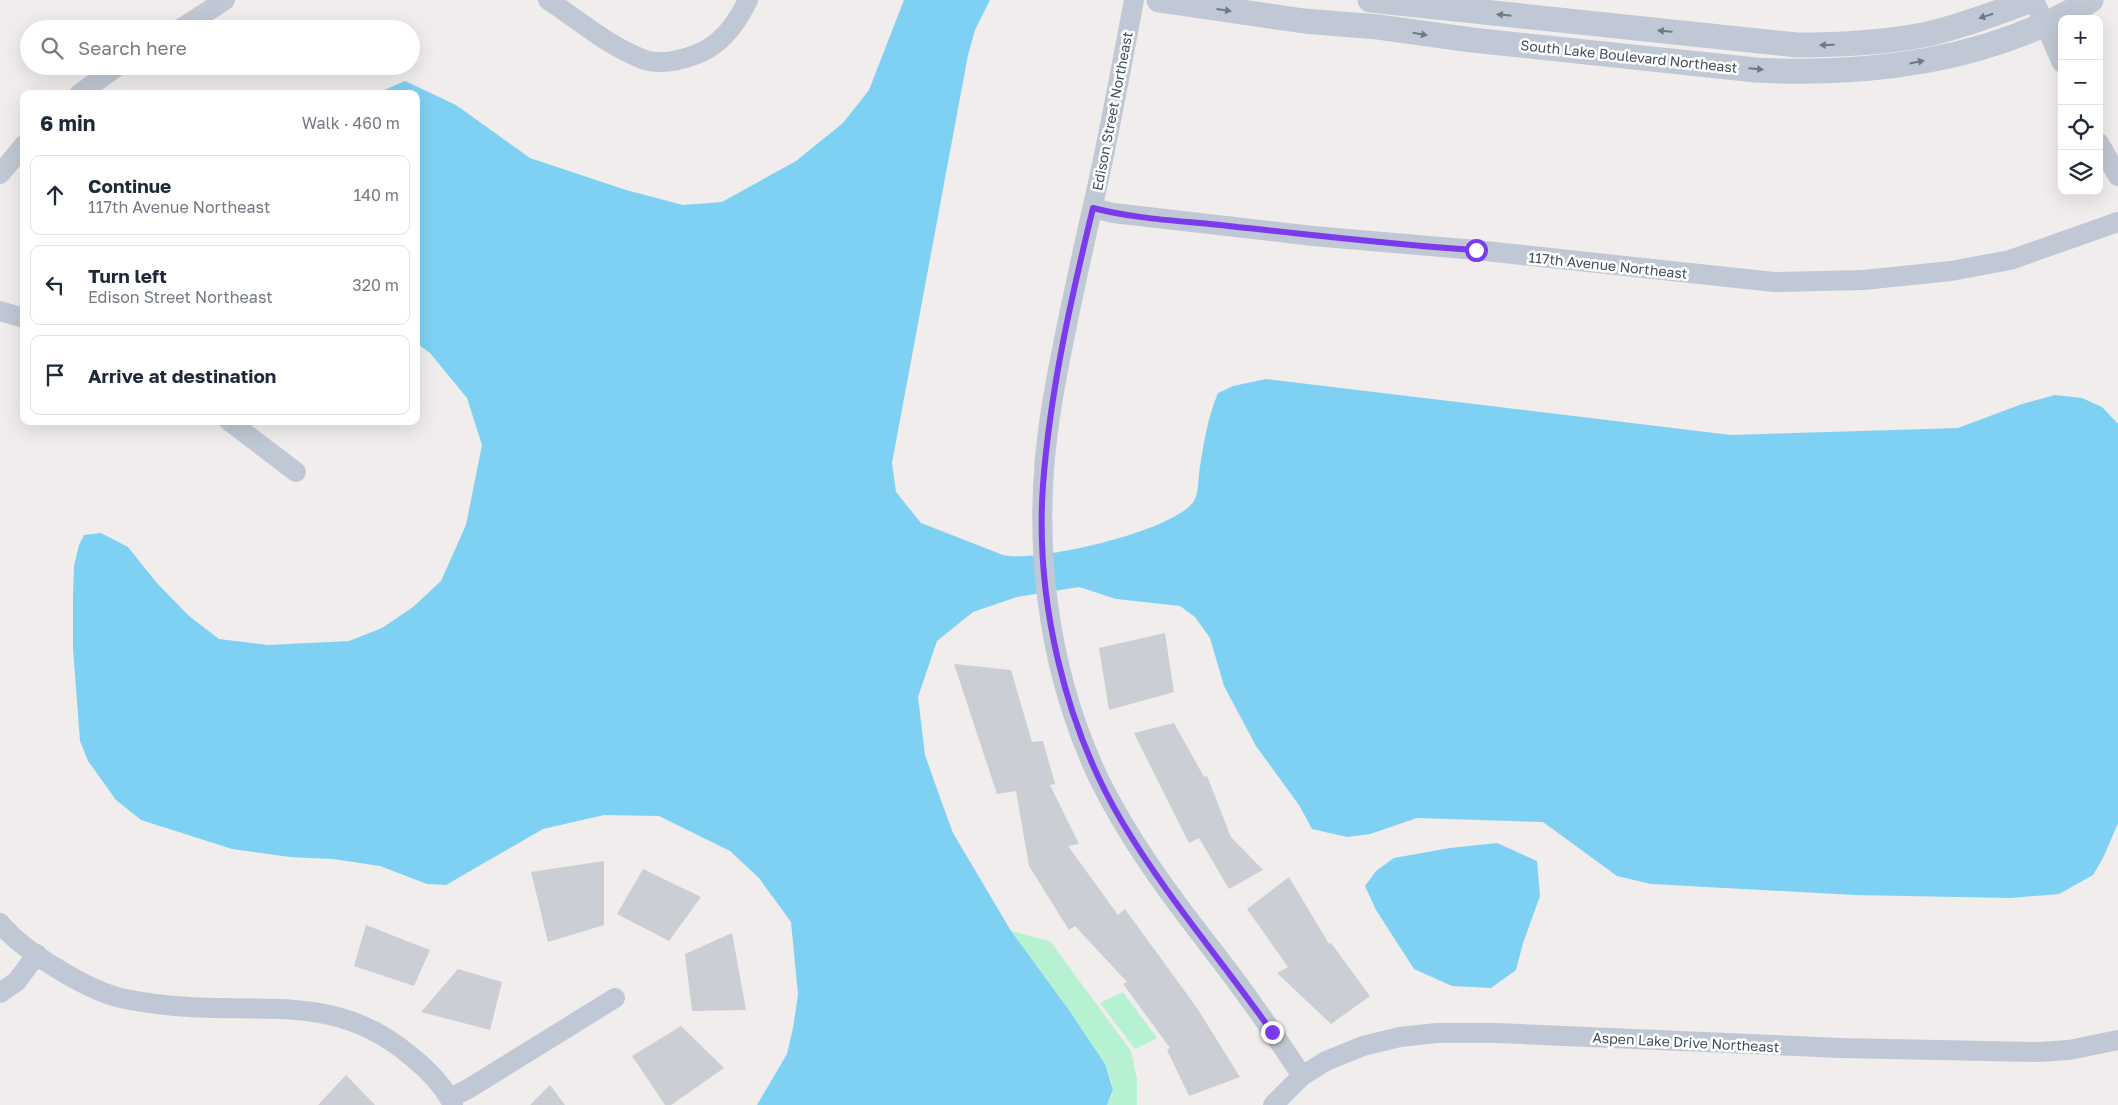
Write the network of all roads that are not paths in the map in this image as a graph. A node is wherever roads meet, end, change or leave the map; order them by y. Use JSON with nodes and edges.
{"nodes":[{"id":1,"x":225,"y":0,"type":"edge"},
{"id":2,"x":548,"y":0,"type":"edge"},
{"id":3,"x":748,"y":0,"type":"edge"},
{"id":4,"x":1134,"y":0,"type":"edge"},
{"id":5,"x":1159,"y":0,"type":"edge"},
{"id":6,"x":1377,"y":0,"type":"edge"},
{"id":7,"x":2033,"y":0,"type":"edge"},
{"id":8,"x":2090,"y":0,"type":"edge"},
{"id":9,"x":194,"y":20,"type":"edge"},
{"id":10,"x":2045,"y":23,"type":"junction"},
{"id":11,"x":1378,"y":27,"type":"junction"},
{"id":12,"x":2061,"y":60,"type":"edge"},
{"id":13,"x":105,"y":75,"type":"edge"},
{"id":14,"x":85,"y":90,"type":"edge"},
{"id":15,"x":20,"y":150,"type":"edge"},
{"id":16,"x":2103,"y":150,"type":"edge"},
{"id":17,"x":0,"y":174,"type":"edge"},
{"id":18,"x":2118,"y":176,"type":"edge"},
{"id":19,"x":1093,"y":208,"type":"junction"},
{"id":20,"x":2118,"y":222,"type":"edge"},
{"id":21,"x":0,"y":311,"type":"edge"},
{"id":22,"x":20,"y":317,"type":"edge"},
{"id":23,"x":234,"y":425,"type":"edge"},
{"id":24,"x":296,"y":472,"type":"dead end"},
{"id":25,"x":0,"y":923,"type":"edge"},
{"id":26,"x":37,"y":954,"type":"junction"},
{"id":27,"x":0,"y":993,"type":"edge"},
{"id":28,"x":615,"y":998,"type":"dead end"},
{"id":29,"x":2118,"y":1040,"type":"edge"},
{"id":30,"x":1302,"y":1076,"type":"junction"},
{"id":31,"x":452,"y":1101,"type":"edge"},
{"id":32,"x":1273,"y":1105,"type":"edge"}],
"edges":[{"from":1,"to":9,"type":"street"},
{"from":2,"to":3,"type":"street"},
{"from":4,"to":19,"type":"street","name":"Edison Street Northeast"},
{"from":5,"to":11,"type":"street","name":"South Lake Boulevard Northeast","one_way":true},
{"from":7,"to":6,"type":"street","name":"South Lake Boulevard Northeast","one_way":true},
{"from":6,"to":11,"type":"street"},
{"from":7,"to":10,"type":"street"},
{"from":8,"to":10,"type":"street","name":"South Lake Boulevard Northeast"},
{"from":11,"to":10,"type":"street","name":"South Lake Boulevard Northeast","one_way":true},
{"from":10,"to":12,"type":"street"},
{"from":13,"to":14,"type":"street"},
{"from":15,"to":17,"type":"street"},
{"from":16,"to":18,"type":"street"},
{"from":19,"to":20,"type":"street","name":"117th Avenue Northeast"},
{"from":19,"to":30,"type":"street","name":"Edison Street Northeast"},
{"from":21,"to":22,"type":"street"},
{"from":23,"to":24,"type":"street"},
{"from":25,"to":26,"type":"street"},
{"from":26,"to":27,"type":"street"},
{"from":26,"to":31,"type":"street"},
{"from":28,"to":31,"type":"street"},
{"from":29,"to":30,"type":"street","name":"Aspen Lake Drive Northeast"},
{"from":30,"to":32,"type":"street","name":"Aspen Lake Drive Northeast"}]}
